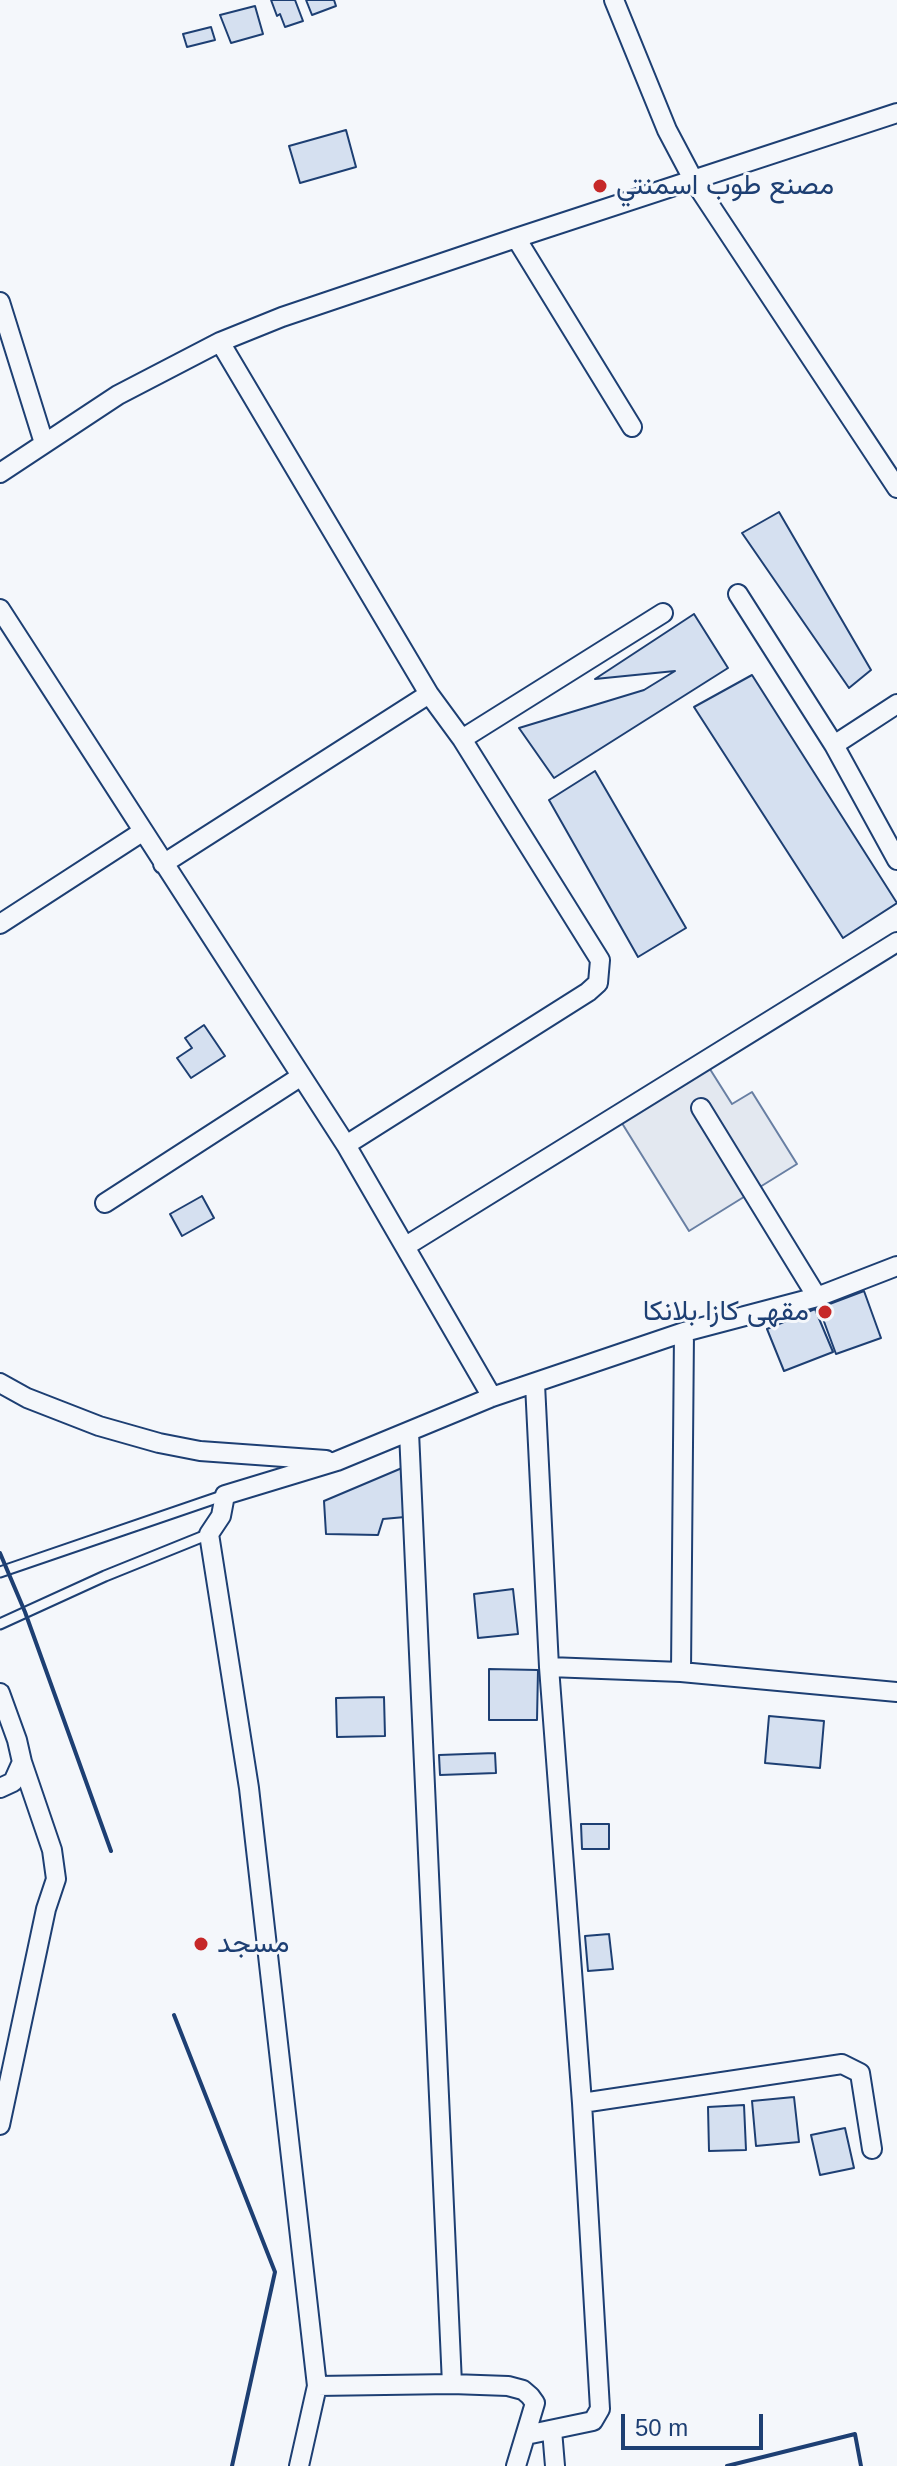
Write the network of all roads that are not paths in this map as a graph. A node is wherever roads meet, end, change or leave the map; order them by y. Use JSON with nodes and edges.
{"nodes":[{"id":1,"x":614,"y":0,"type":"edge"},
{"id":2,"x":897,"y":113,"type":"edge"},
{"id":3,"x":694,"y":181,"type":"junction"},
{"id":4,"x":516,"y":238,"type":"junction"},
{"id":5,"x":0,"y":302,"type":"edge"},
{"id":6,"x":220,"y":342,"type":"junction"},
{"id":7,"x":632,"y":427,"type":"dead end"},
{"id":8,"x":44,"y":443,"type":"junction"},
{"id":9,"x":0,"y":473,"type":"edge"},
{"id":10,"x":897,"y":488,"type":"edge"},
{"id":11,"x":738,"y":594,"type":"dead end"},
{"id":12,"x":0,"y":609,"type":"edge"},
{"id":13,"x":663,"y":613,"type":"dead end"},
{"id":14,"x":429,"y":694,"type":"junction"},
{"id":15,"x":897,"y":704,"type":"edge"},
{"id":16,"x":462,"y":739,"type":"junction"},
{"id":17,"x":834,"y":745,"type":"junction"},
{"id":18,"x":142,"y":832,"type":"junction"},
{"id":19,"x":897,"y":860,"type":"edge"},
{"id":20,"x":163,"y":864,"type":"junction"},
{"id":21,"x":0,"y":924,"type":"edge"},
{"id":22,"x":897,"y":942,"type":"edge"},
{"id":23,"x":300,"y":1077,"type":"junction"},
{"id":24,"x":701,"y":1108,"type":"dead end"},
{"id":25,"x":346,"y":1145,"type":"junction"},
{"id":26,"x":105,"y":1203,"type":"dead end"},
{"id":27,"x":406,"y":1246,"type":"junction"},
{"id":28,"x":897,"y":1266,"type":"edge"},
{"id":29,"x":817,"y":1297,"type":"junction"},
{"id":30,"x":684,"y":1332,"type":"junction"},
{"id":31,"x":0,"y":1383,"type":"edge"},
{"id":32,"x":535,"y":1384,"type":"junction"},
{"id":33,"x":492,"y":1397,"type":"junction"},
{"id":34,"x":409,"y":1432,"type":"junction"},
{"id":35,"x":337,"y":1461,"type":"junction"},
{"id":36,"x":225,"y":1495,"type":"junction"},
{"id":37,"x":209,"y":1534,"type":"junction"},
{"id":38,"x":0,"y":1572,"type":"edge"},
{"id":39,"x":0,"y":1624,"type":"edge"},
{"id":40,"x":549,"y":1667,"type":"junction"},
{"id":41,"x":681,"y":1672,"type":"junction"},
{"id":42,"x":897,"y":1692,"type":"edge"},
{"id":43,"x":0,"y":1693,"type":"edge"},
{"id":44,"x":22,"y":1762,"type":"junction"},
{"id":45,"x":0,"y":1788,"type":"edge"},
{"id":46,"x":582,"y":2103,"type":"junction"},
{"id":47,"x":0,"y":2125,"type":"edge"},
{"id":48,"x":872,"y":2149,"type":"dead end"},
{"id":49,"x":452,"y":2384,"type":"junction"},
{"id":50,"x":317,"y":2386,"type":"junction"},
{"id":51,"x":552,"y":2430,"type":"junction"},
{"id":52,"x":526,"y":2435,"type":"junction"},
{"id":53,"x":299,"y":2466,"type":"edge"},
{"id":54,"x":516,"y":2466,"type":"edge"},
{"id":55,"x":555,"y":2466,"type":"edge"}],
"edges":[{"from":1,"to":3,"type":"street"},
{"from":2,"to":3,"type":"street"},
{"from":3,"to":4,"type":"street"},
{"from":3,"to":10,"type":"street"},
{"from":4,"to":6,"type":"street"},
{"from":4,"to":7,"type":"street"},
{"from":5,"to":8,"type":"street"},
{"from":6,"to":8,"type":"street"},
{"from":6,"to":14,"type":"street"},
{"from":8,"to":9,"type":"street"},
{"from":11,"to":17,"type":"street"},
{"from":12,"to":18,"type":"street"},
{"from":13,"to":16,"type":"street"},
{"from":14,"to":16,"type":"street"},
{"from":14,"to":20,"type":"street"},
{"from":15,"to":17,"type":"street"},
{"from":16,"to":25,"type":"street"},
{"from":17,"to":19,"type":"street"},
{"from":18,"to":20,"type":"street"},
{"from":18,"to":21,"type":"street"},
{"from":20,"to":23,"type":"street"},
{"from":22,"to":27,"type":"street"},
{"from":23,"to":25,"type":"street"},
{"from":23,"to":26,"type":"street"},
{"from":24,"to":29,"type":"street"},
{"from":25,"to":27,"type":"street"},
{"from":27,"to":33,"type":"street"},
{"from":28,"to":29,"type":"street"},
{"from":29,"to":30,"type":"street"},
{"from":30,"to":32,"type":"street"},
{"from":30,"to":41,"type":"street"},
{"from":31,"to":35,"type":"street"},
{"from":32,"to":33,"type":"street"},
{"from":32,"to":40,"type":"street"},
{"from":33,"to":34,"type":"street"},
{"from":34,"to":35,"type":"street"},
{"from":34,"to":49,"type":"street"},
{"from":35,"to":36,"type":"street"},
{"from":36,"to":37,"type":"street"},
{"from":36,"to":38,"type":"lane"},
{"from":37,"to":39,"type":"lane"},
{"from":37,"to":50,"type":"street"},
{"from":40,"to":41,"type":"street"},
{"from":40,"to":46,"type":"street"},
{"from":41,"to":42,"type":"street"},
{"from":43,"to":44,"type":"street"},
{"from":44,"to":45,"type":"street"},
{"from":44,"to":47,"type":"street"},
{"from":46,"to":48,"type":"street"},
{"from":46,"to":51,"type":"street"},
{"from":49,"to":50,"type":"street"},
{"from":49,"to":52,"type":"street"},
{"from":50,"to":53,"type":"street"},
{"from":51,"to":52,"type":"street"},
{"from":51,"to":55,"type":"street"},
{"from":52,"to":54,"type":"street"}]}
